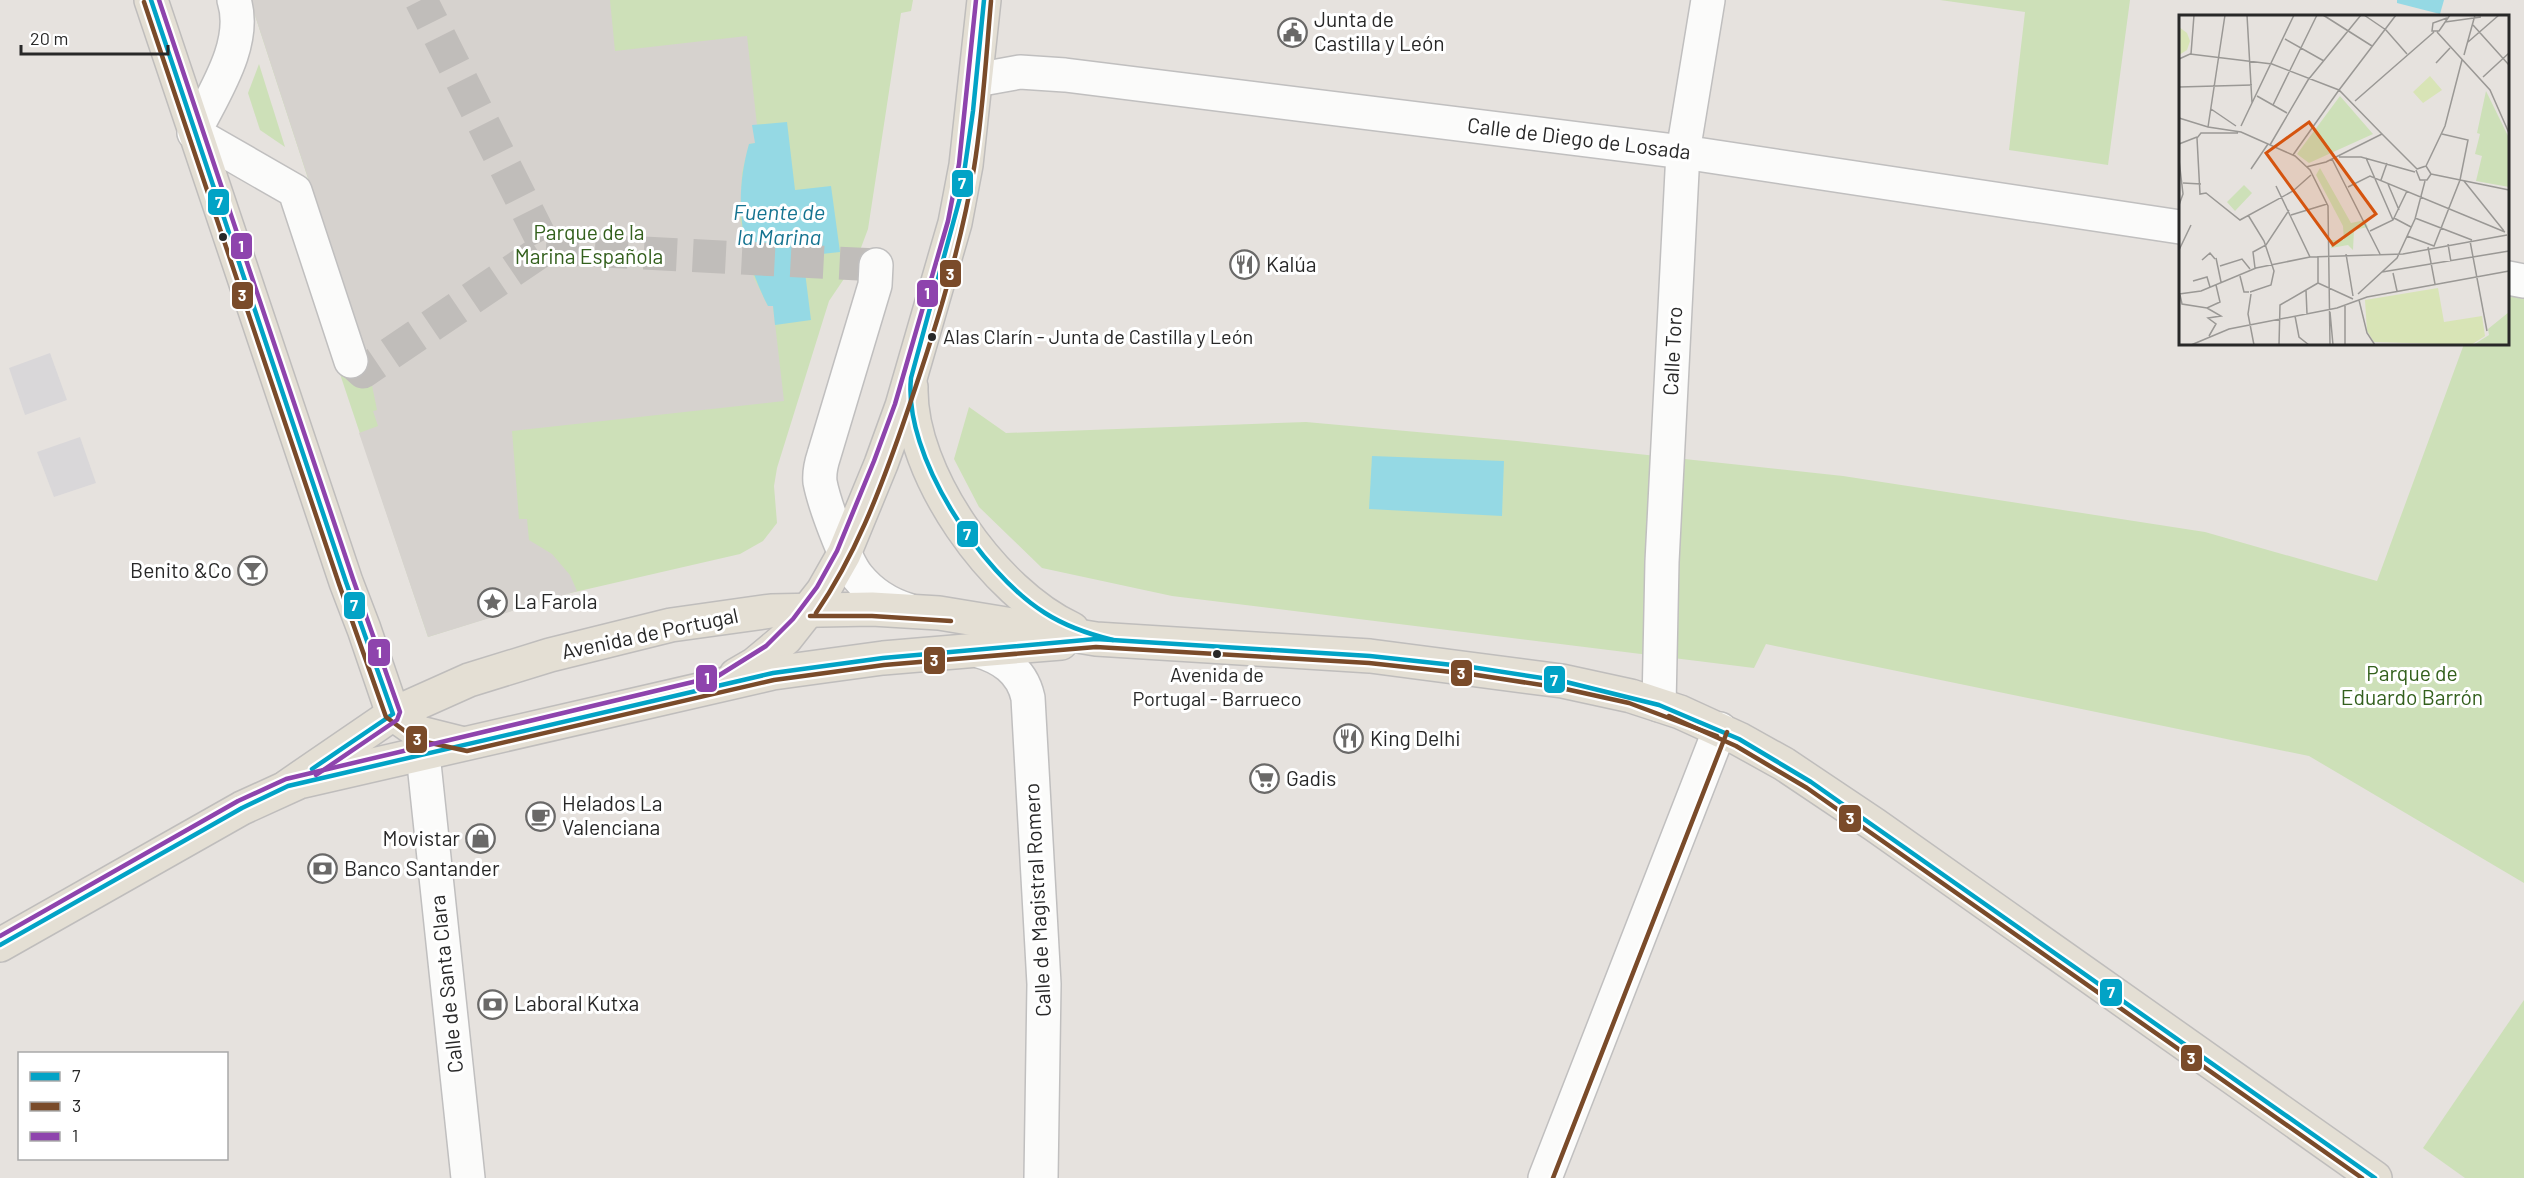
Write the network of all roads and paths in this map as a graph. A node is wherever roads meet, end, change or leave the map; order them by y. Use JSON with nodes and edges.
{"nodes":[{"id":1,"x":151,"y":0,"type":"edge"},
{"id":2,"x":234,"y":0,"type":"edge"},
{"id":3,"x":1708,"y":0,"type":"edge"},
{"id":4,"x":984,"y":3,"type":"edge"},
{"id":5,"x":976,"y":80,"type":"junction"},
{"id":6,"x":194,"y":133,"type":"junction"},
{"id":7,"x":1683,"y":152,"type":"junction"},
{"id":8,"x":2179,"y":227,"type":"edge"},
{"id":9,"x":876,"y":265,"type":"dead end"},
{"id":10,"x":2509,"y":278,"type":"edge"},
{"id":11,"x":2524,"y":281,"type":"edge"},
{"id":12,"x":351,"y":361,"type":"dead end"},
{"id":13,"x":911,"y":378,"type":"junction"},
{"id":14,"x":844,"y":554,"type":"junction"},
{"id":15,"x":810,"y":609,"type":"junction"},
{"id":16,"x":908,"y":610,"type":"junction"},
{"id":17,"x":1096,"y":639,"type":"junction"},
{"id":18,"x":976,"y":650,"type":"junction"},
{"id":19,"x":721,"y":683,"type":"junction"},
{"id":20,"x":1659,"y":705,"type":"junction"},
{"id":21,"x":393,"y":714,"type":"junction"},
{"id":22,"x":1720,"y":729,"type":"junction"},
{"id":23,"x":466,"y":744,"type":"junction"},
{"id":24,"x":423,"y":754,"type":"junction"},
{"id":25,"x":288,"y":786,"type":"junction"},
{"id":26,"x":0,"y":945,"type":"edge"},
{"id":27,"x":468,"y":1178,"type":"edge"},
{"id":28,"x":1041,"y":1178,"type":"edge"},
{"id":29,"x":1545,"y":1178,"type":"edge"},
{"id":30,"x":2374,"y":1178,"type":"edge"}],
"edges":[{"from":1,"to":6,"type":"main road"},
{"from":2,"to":6,"type":"street"},
{"from":3,"to":7,"type":"street","name":"Calle Toro"},
{"from":4,"to":5,"type":"main road"},
{"from":5,"to":7,"type":"street","name":"Calle de Diego de Losada"},
{"from":5,"to":13,"type":"main road"},
{"from":6,"to":12,"type":"street"},
{"from":6,"to":21,"type":"main road"},
{"from":7,"to":8,"type":"street","name":"Calle de Diego de Losada"},
{"from":7,"to":20,"type":"street","name":"Calle Toro"},
{"from":9,"to":14,"type":"street"},
{"from":10,"to":11,"type":"street"},
{"from":13,"to":14,"type":"main road"},
{"from":13,"to":17,"type":"main road"},
{"from":14,"to":15,"type":"main road"},
{"from":14,"to":16,"type":"street"},
{"from":15,"to":16,"type":"main road","name":"Avenida de Portugal"},
{"from":15,"to":19,"type":"main road"},
{"from":15,"to":21,"type":"main road","name":"Avenida de Portugal"},
{"from":16,"to":17,"type":"main road","name":"Avenida de Portugal"},
{"from":17,"to":18,"type":"main road","name":"Avenida de Portugal"},
{"from":17,"to":20,"type":"main road","name":"Avenida de Portugal"},
{"from":18,"to":19,"type":"main road","name":"Avenida de Portugal"},
{"from":18,"to":28,"type":"street","name":"Calle de Magistral Romero"},
{"from":19,"to":23,"type":"main road","name":"Avenida de Portugal"},
{"from":20,"to":22,"type":"main road","name":"Avenida de Portugal"},
{"from":21,"to":23,"type":"main road"},
{"from":21,"to":25,"type":"main road","name":"Avenida de Portugal"},
{"from":22,"to":29,"type":"street"},
{"from":22,"to":30,"type":"main road","name":"Avenida de Portugal"},
{"from":23,"to":24,"type":"main road","name":"Avenida de Portugal"},
{"from":24,"to":25,"type":"main road","name":"Avenida de Portugal"},
{"from":24,"to":27,"type":"street","name":"Calle de Santa Clara"},
{"from":25,"to":26,"type":"main road"}]}
